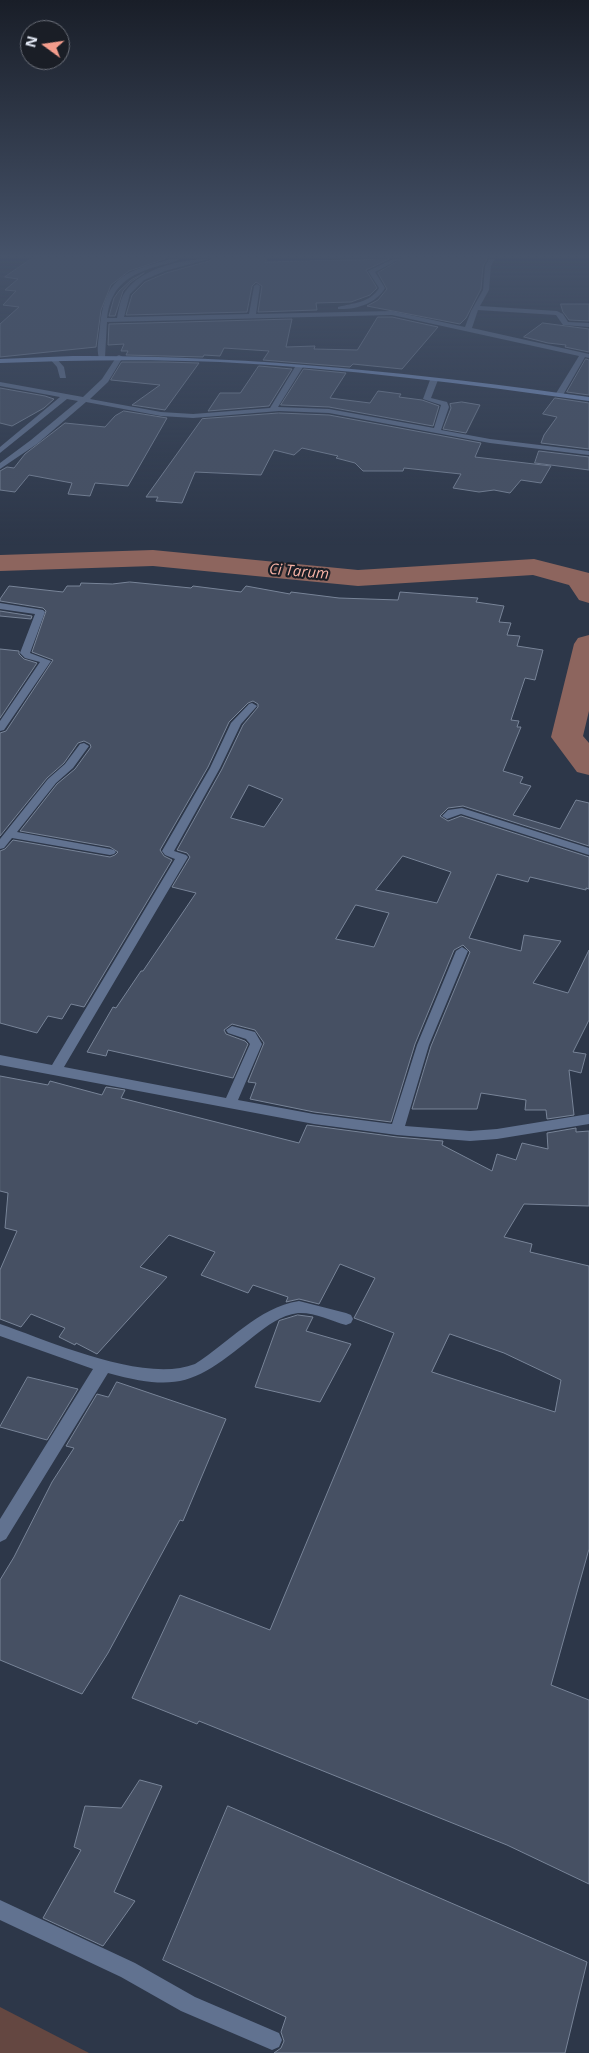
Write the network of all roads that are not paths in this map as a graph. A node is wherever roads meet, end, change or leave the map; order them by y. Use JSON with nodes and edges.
{"nodes":[{"id":1,"x":569,"y":355,"type":"edge"},
{"id":2,"x":102,"y":356,"type":"joint"},
{"id":3,"x":116,"y":357,"type":"junction"},
{"id":4,"x":53,"y":358,"type":"junction"},
{"id":5,"x":582,"y":358,"type":"edge"},
{"id":6,"x":0,"y":361,"type":"edge"},
{"id":7,"x":589,"y":365,"type":"edge"},
{"id":8,"x":299,"y":367,"type":"junction"},
{"id":9,"x":62,"y":376,"type":"dead end"},
{"id":10,"x":434,"y":380,"type":"junction"},
{"id":11,"x":0,"y":384,"type":"edge"},
{"id":12,"x":558,"y":394,"type":"junction"},
{"id":13,"x":67,"y":396,"type":"junction"},
{"id":14,"x":589,"y":398,"type":"edge"},
{"id":15,"x":83,"y":399,"type":"junction"},
{"id":16,"x":272,"y":410,"type":"junction"},
{"id":17,"x":436,"y":432,"type":"junction"},
{"id":18,"x":0,"y":451,"type":"edge"},
{"id":19,"x":589,"y":453,"type":"edge"},
{"id":20,"x":0,"y":467,"type":"edge"},
{"id":21,"x":0,"y":606,"type":"edge"},
{"id":22,"x":252,"y":706,"type":"dead end"},
{"id":23,"x":0,"y":728,"type":"edge"},
{"id":24,"x":84,"y":746,"type":"dead end"},
{"id":25,"x":447,"y":816,"type":"dead end"},
{"id":26,"x":10,"y":834,"type":"junction"},
{"id":27,"x":0,"y":846,"type":"edge"},
{"id":28,"x":110,"y":852,"type":"dead end"},
{"id":29,"x":589,"y":852,"type":"edge"},
{"id":30,"x":462,"y":951,"type":"dead end"},
{"id":31,"x":232,"y":1030,"type":"dead end"},
{"id":32,"x":0,"y":1060,"type":"edge"},
{"id":33,"x":56,"y":1070,"type":"junction"},
{"id":34,"x":230,"y":1103,"type":"junction"},
{"id":35,"x":589,"y":1119,"type":"edge"},
{"id":36,"x":397,"y":1130,"type":"junction"},
{"id":37,"x":346,"y":1319,"type":"dead end"},
{"id":38,"x":0,"y":1330,"type":"edge"},
{"id":39,"x":104,"y":1365,"type":"junction"},
{"id":40,"x":0,"y":1534,"type":"edge"},
{"id":41,"x":0,"y":1910,"type":"edge"},
{"id":42,"x":272,"y":2040,"type":"dead end"}],
"edges":[{"from":1,"to":5,"type":"street"},
{"from":2,"to":3,"type":"main road"},
{"from":2,"to":4,"type":"main road"},
{"from":3,"to":8,"type":"main road"},
{"from":3,"to":15,"type":"street"},
{"from":4,"to":6,"type":"main road"},
{"from":4,"to":9,"type":"street"},
{"from":5,"to":7,"type":"street"},
{"from":5,"to":12,"type":"street"},
{"from":8,"to":10,"type":"main road"},
{"from":8,"to":16,"type":"street"},
{"from":10,"to":12,"type":"main road"},
{"from":10,"to":17,"type":"street"},
{"from":11,"to":13,"type":"street"},
{"from":12,"to":14,"type":"main road"},
{"from":13,"to":15,"type":"street"},
{"from":13,"to":18,"type":"street"},
{"from":15,"to":16,"type":"street"},
{"from":15,"to":20,"type":"street"},
{"from":16,"to":17,"type":"street"},
{"from":17,"to":19,"type":"street"},
{"from":21,"to":23,"type":"street"},
{"from":22,"to":33,"type":"street"},
{"from":24,"to":26,"type":"street"},
{"from":25,"to":29,"type":"street"},
{"from":26,"to":27,"type":"street"},
{"from":26,"to":28,"type":"street"},
{"from":30,"to":36,"type":"street"},
{"from":31,"to":34,"type":"street"},
{"from":32,"to":33,"type":"street"},
{"from":33,"to":34,"type":"street"},
{"from":34,"to":36,"type":"street"},
{"from":35,"to":36,"type":"street"},
{"from":37,"to":39,"type":"street"},
{"from":38,"to":39,"type":"street"},
{"from":39,"to":40,"type":"street"},
{"from":41,"to":42,"type":"street"}]}
